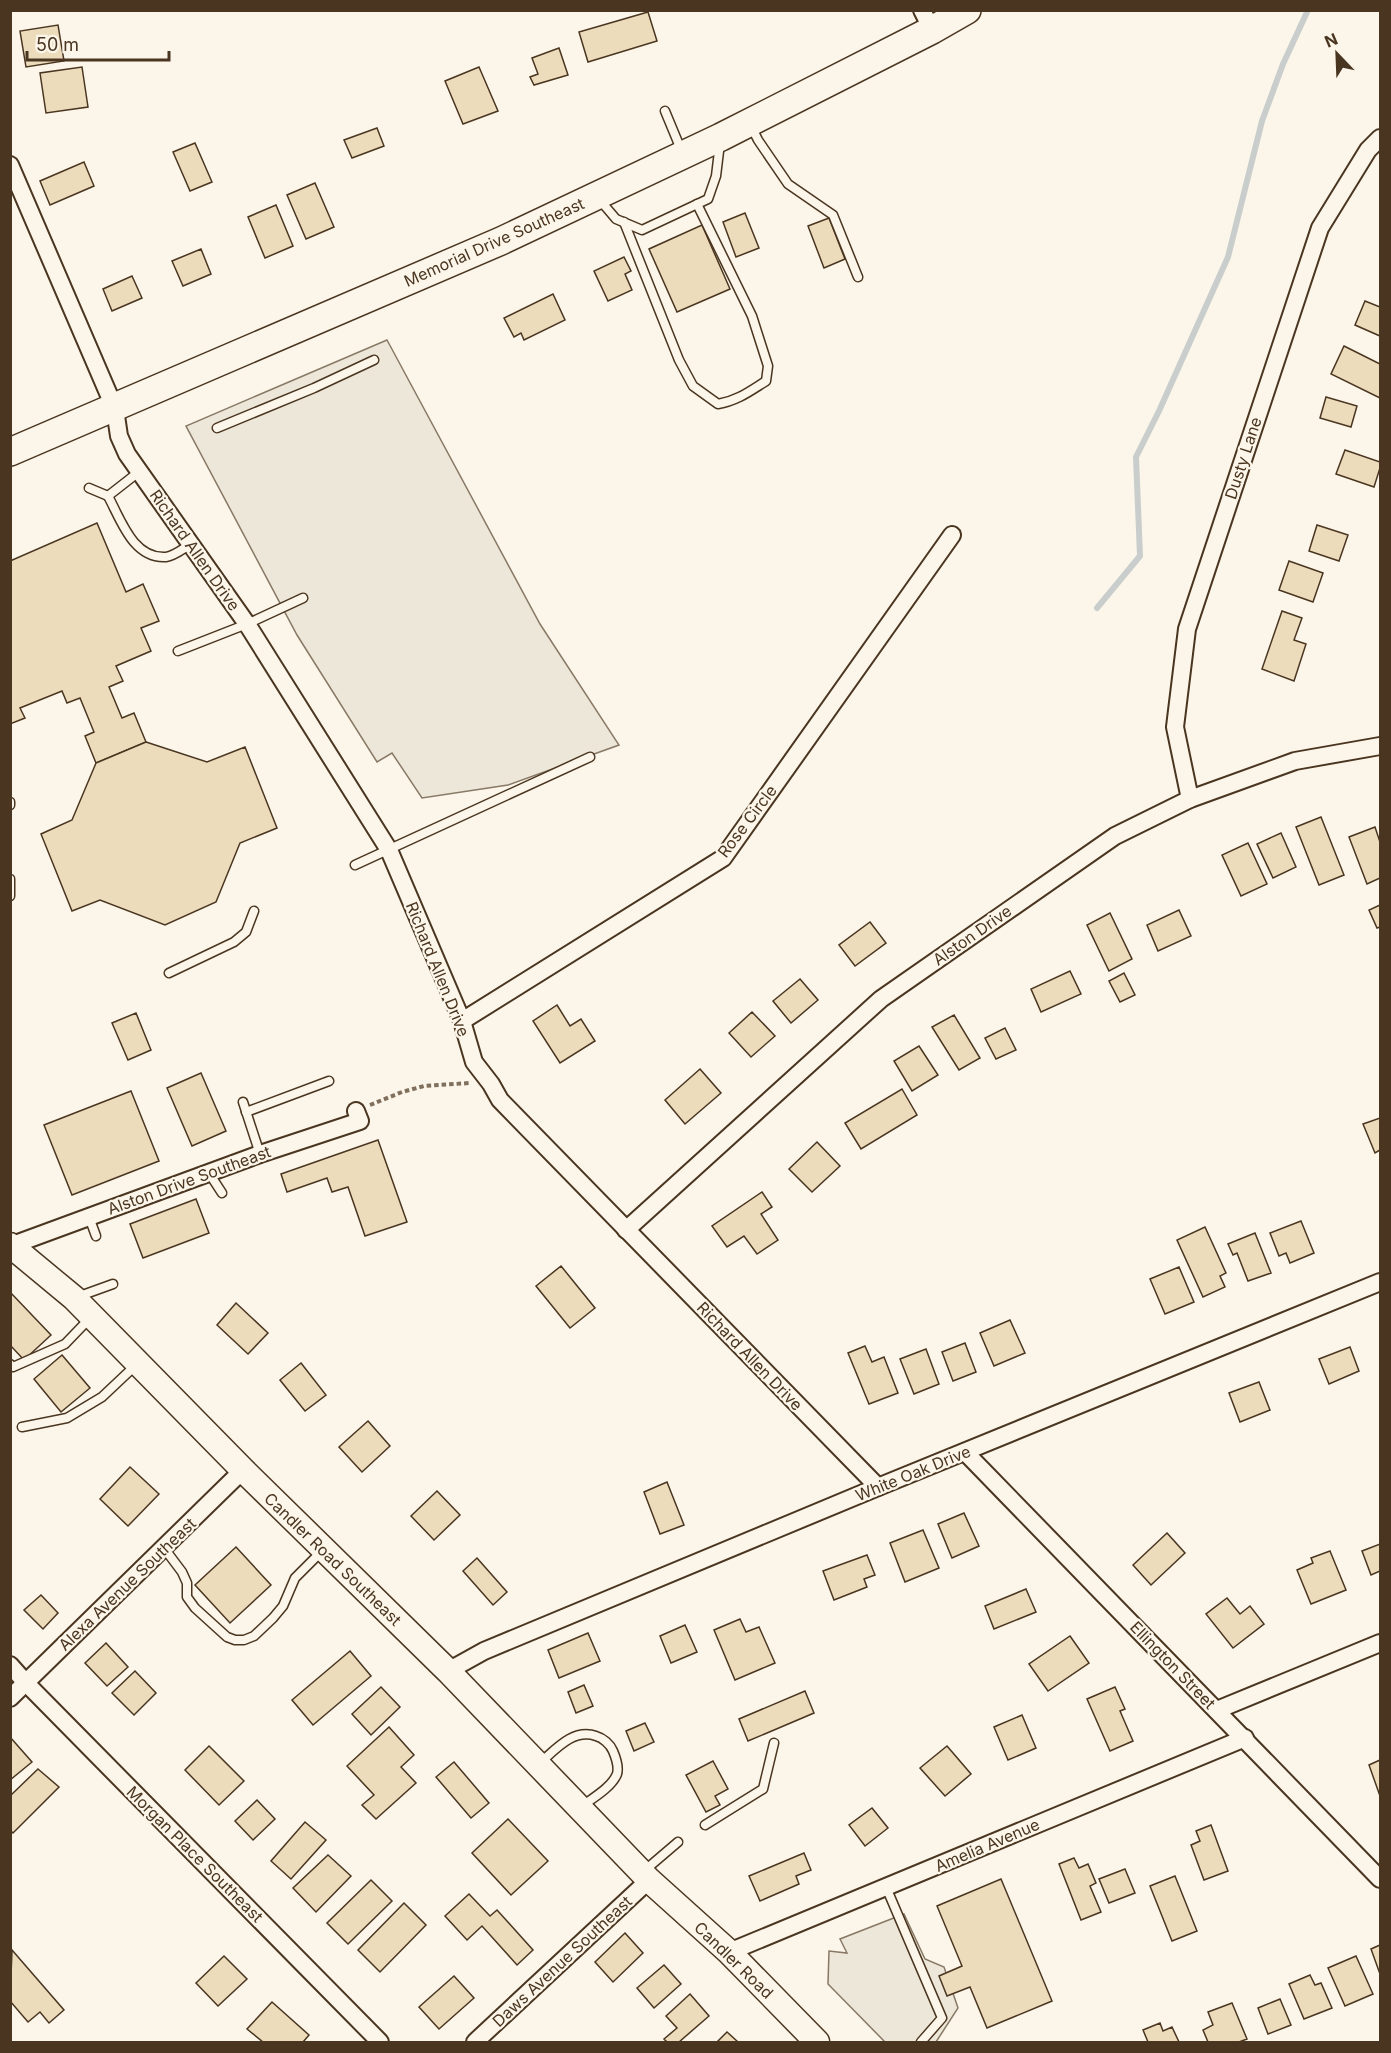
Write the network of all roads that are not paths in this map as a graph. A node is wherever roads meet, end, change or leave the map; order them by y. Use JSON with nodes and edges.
{"nodes":[{"id":1,"x":967,"y":10,"type":"edge"},
{"id":2,"x":927,"y":20,"type":"edge"},
{"id":3,"x":665,"y":111,"type":"dead end"},
{"id":4,"x":750,"y":123,"type":"junction"},
{"id":5,"x":722,"y":137,"type":"junction"},
{"id":6,"x":1380,"y":138,"type":"edge"},
{"id":7,"x":684,"y":155,"type":"junction"},
{"id":8,"x":10,"y":165,"type":"edge"},
{"id":9,"x":597,"y":196,"type":"junction"},
{"id":10,"x":697,"y":204,"type":"junction"},
{"id":11,"x":624,"y":222,"type":"junction"},
{"id":12,"x":858,"y":277,"type":"dead end"},
{"id":13,"x":374,"y":360,"type":"dead end"},
{"id":14,"x":115,"y":409,"type":"junction"},
{"id":15,"x":217,"y":428,"type":"dead end"},
{"id":16,"x":10,"y":452,"type":"edge"},
{"id":17,"x":140,"y":471,"type":"junction"},
{"id":18,"x":89,"y":488,"type":"dead end"},
{"id":19,"x":108,"y":496,"type":"junction"},
{"id":20,"x":952,"y":535,"type":"dead end"},
{"id":21,"x":191,"y":544,"type":"junction"},
{"id":22,"x":303,"y":598,"type":"dead end"},
{"id":23,"x":247,"y":624,"type":"junction"},
{"id":24,"x":178,"y":651,"type":"dead end"},
{"id":25,"x":1380,"y":746,"type":"edge"},
{"id":26,"x":590,"y":757,"type":"dead end"},
{"id":27,"x":1190,"y":799,"type":"junction"},
{"id":28,"x":389,"y":850,"type":"junction"},
{"id":29,"x":355,"y":865,"type":"dead end"},
{"id":30,"x":10,"y":879,"type":"edge"},
{"id":31,"x":10,"y":896,"type":"edge"},
{"id":32,"x":254,"y":911,"type":"dead end"},
{"id":33,"x":169,"y":973,"type":"dead end"},
{"id":34,"x":462,"y":1021,"type":"junction"},
{"id":35,"x":329,"y":1081,"type":"dead end"},
{"id":36,"x":243,"y":1102,"type":"dead end"},
{"id":37,"x":356,"y":1111,"type":"road end"},
{"id":38,"x":246,"y":1112,"type":"junction"},
{"id":39,"x":260,"y":1154,"type":"junction"},
{"id":40,"x":209,"y":1172,"type":"junction"},
{"id":41,"x":222,"y":1192,"type":"dead end"},
{"id":42,"x":89,"y":1217,"type":"junction"},
{"id":43,"x":626,"y":1230,"type":"junction"},
{"id":44,"x":96,"y":1236,"type":"dead end"},
{"id":45,"x":11,"y":1246,"type":"edge"},
{"id":46,"x":1380,"y":1282,"type":"edge"},
{"id":47,"x":113,"y":1284,"type":"dead end"},
{"id":48,"x":74,"y":1298,"type":"junction"},
{"id":49,"x":91,"y":1316,"type":"junction"},
{"id":50,"x":138,"y":1363,"type":"junction"},
{"id":51,"x":11,"y":1367,"type":"edge"},
{"id":52,"x":22,"y":1427,"type":"dead end"},
{"id":53,"x":964,"y":1452,"type":"junction"},
{"id":54,"x":243,"y":1470,"type":"junction"},
{"id":55,"x":878,"y":1487,"type":"junction"},
{"id":56,"x":164,"y":1548,"type":"junction"},
{"id":57,"x":323,"y":1549,"type":"junction"},
{"id":58,"x":1380,"y":1643,"type":"edge"},
{"id":59,"x":10,"y":1665,"type":"edge"},
{"id":60,"x":448,"y":1671,"type":"junction"},
{"id":61,"x":26,"y":1683,"type":"junction"},
{"id":62,"x":10,"y":1698,"type":"edge"},
{"id":63,"x":1217,"y":1710,"type":"junction"},
{"id":64,"x":1245,"y":1738,"type":"junction"},
{"id":65,"x":774,"y":1743,"type":"dead end"},
{"id":66,"x":538,"y":1764,"type":"junction"},
{"id":67,"x":580,"y":1808,"type":"junction"},
{"id":68,"x":705,"y":1825,"type":"dead end"},
{"id":69,"x":678,"y":1842,"type":"dead end"},
{"id":70,"x":645,"y":1876,"type":"junction"},
{"id":71,"x":1380,"y":1879,"type":"edge"},
{"id":72,"x":886,"y":1887,"type":"junction"},
{"id":73,"x":729,"y":1952,"type":"junction"},
{"id":74,"x":380,"y":2043,"type":"edge"},
{"id":75,"x":475,"y":2043,"type":"edge"},
{"id":76,"x":817,"y":2043,"type":"edge"},
{"id":77,"x":921,"y":2043,"type":"edge"}],
"edges":[{"from":1,"to":2,"type":"main road","name":"Memorial Drive Southeast"},
{"from":2,"to":4,"type":"main road","name":"Memorial Drive Southeast"},
{"from":3,"to":7,"type":"lane"},
{"from":4,"to":5,"type":"main road","name":"Memorial Drive Southeast"},
{"from":4,"to":12,"type":"lane"},
{"from":5,"to":7,"type":"main road","name":"Memorial Drive Southeast"},
{"from":5,"to":10,"type":"lane"},
{"from":6,"to":27,"type":"street","name":"Dusty Lane"},
{"from":7,"to":9,"type":"main road","name":"Memorial Drive Southeast"},
{"from":8,"to":14,"type":"street","name":"Richard Allen Drive"},
{"from":9,"to":11,"type":"lane"},
{"from":9,"to":14,"type":"main road","name":"Memorial Drive Southeast"},
{"from":10,"to":11,"type":"lane"},
{"from":10,"to":11,"type":"lane"},
{"from":13,"to":15,"type":"lane"},
{"from":14,"to":16,"type":"main road","name":"Memorial Drive Southeast"},
{"from":14,"to":17,"type":"street","name":"Richard Allen Drive"},
{"from":17,"to":19,"type":"lane"},
{"from":17,"to":21,"type":"street","name":"Richard Allen Drive"},
{"from":18,"to":19,"type":"lane"},
{"from":19,"to":21,"type":"lane"},
{"from":20,"to":34,"type":"street","name":"Rose Circle"},
{"from":21,"to":23,"type":"street","name":"Richard Allen Drive"},
{"from":22,"to":23,"type":"lane"},
{"from":23,"to":24,"type":"lane"},
{"from":23,"to":28,"type":"street","name":"Richard Allen Drive"},
{"from":25,"to":27,"type":"street","name":"Alston Drive"},
{"from":26,"to":28,"type":"lane"},
{"from":27,"to":43,"type":"street","name":"Alston Drive"},
{"from":28,"to":29,"type":"lane"},
{"from":28,"to":34,"type":"street","name":"Richard Allen Drive"},
{"from":30,"to":31,"type":"lane"},
{"from":32,"to":33,"type":"lane"},
{"from":34,"to":43,"type":"street","name":"Richard Allen Drive"},
{"from":35,"to":38,"type":"lane"},
{"from":36,"to":38,"type":"lane"},
{"from":37,"to":39,"type":"street","name":"Alston Drive Southeast"},
{"from":38,"to":39,"type":"lane"},
{"from":39,"to":40,"type":"street","name":"Alston Drive Southeast"},
{"from":40,"to":41,"type":"lane"},
{"from":40,"to":42,"type":"street","name":"Alston Drive Southeast"},
{"from":42,"to":44,"type":"lane"},
{"from":42,"to":45,"type":"street","name":"Alston Drive Southeast"},
{"from":43,"to":55,"type":"street","name":"Richard Allen Drive"},
{"from":45,"to":48,"type":"main road","name":"Candler Road Southeast"},
{"from":46,"to":53,"type":"street","name":"White Oak Drive"},
{"from":47,"to":48,"type":"lane"},
{"from":48,"to":49,"type":"main road","name":"Candler Road Southeast"},
{"from":49,"to":50,"type":"main road","name":"Candler Road Southeast"},
{"from":49,"to":51,"type":"lane"},
{"from":50,"to":52,"type":"lane"},
{"from":50,"to":54,"type":"main road","name":"Candler Road Southeast"},
{"from":53,"to":55,"type":"street","name":"White Oak Drive"},
{"from":53,"to":63,"type":"street","name":"Ellington Street"},
{"from":54,"to":56,"type":"street","name":"Alexa Avenue Southeast"},
{"from":54,"to":57,"type":"main road","name":"Candler Road Southeast"},
{"from":55,"to":60,"type":"street","name":"White Oak Drive"},
{"from":56,"to":57,"type":"lane"},
{"from":56,"to":61,"type":"street","name":"Alexa Avenue Southeast"},
{"from":57,"to":60,"type":"main road","name":"Candler Road Southeast"},
{"from":58,"to":63,"type":"street"},
{"from":59,"to":61,"type":"street","name":"Morgan Place Southeast"},
{"from":60,"to":66,"type":"main road","name":"Candler Road Southeast"},
{"from":61,"to":62,"type":"street","name":"Alexa Avenue Southeast"},
{"from":61,"to":74,"type":"street","name":"Morgan Place Southeast"},
{"from":63,"to":64,"type":"street","name":"Ellington Street"},
{"from":64,"to":71,"type":"street","name":"Ellington Street"},
{"from":64,"to":72,"type":"street","name":"Amelia Avenue"},
{"from":65,"to":68,"type":"lane"},
{"from":66,"to":67,"type":"main road","name":"Candler Road Southeast"},
{"from":66,"to":67,"type":"lane"},
{"from":67,"to":70,"type":"main road","name":"Candler Road Southeast"},
{"from":69,"to":70,"type":"lane"},
{"from":70,"to":73,"type":"main road","name":"Candler Road"},
{"from":70,"to":75,"type":"street","name":"Daws Avenue Southeast"},
{"from":72,"to":73,"type":"street","name":"Amelia Avenue"},
{"from":72,"to":77,"type":"lane"},
{"from":73,"to":76,"type":"main road","name":"Candler Road"}]}
